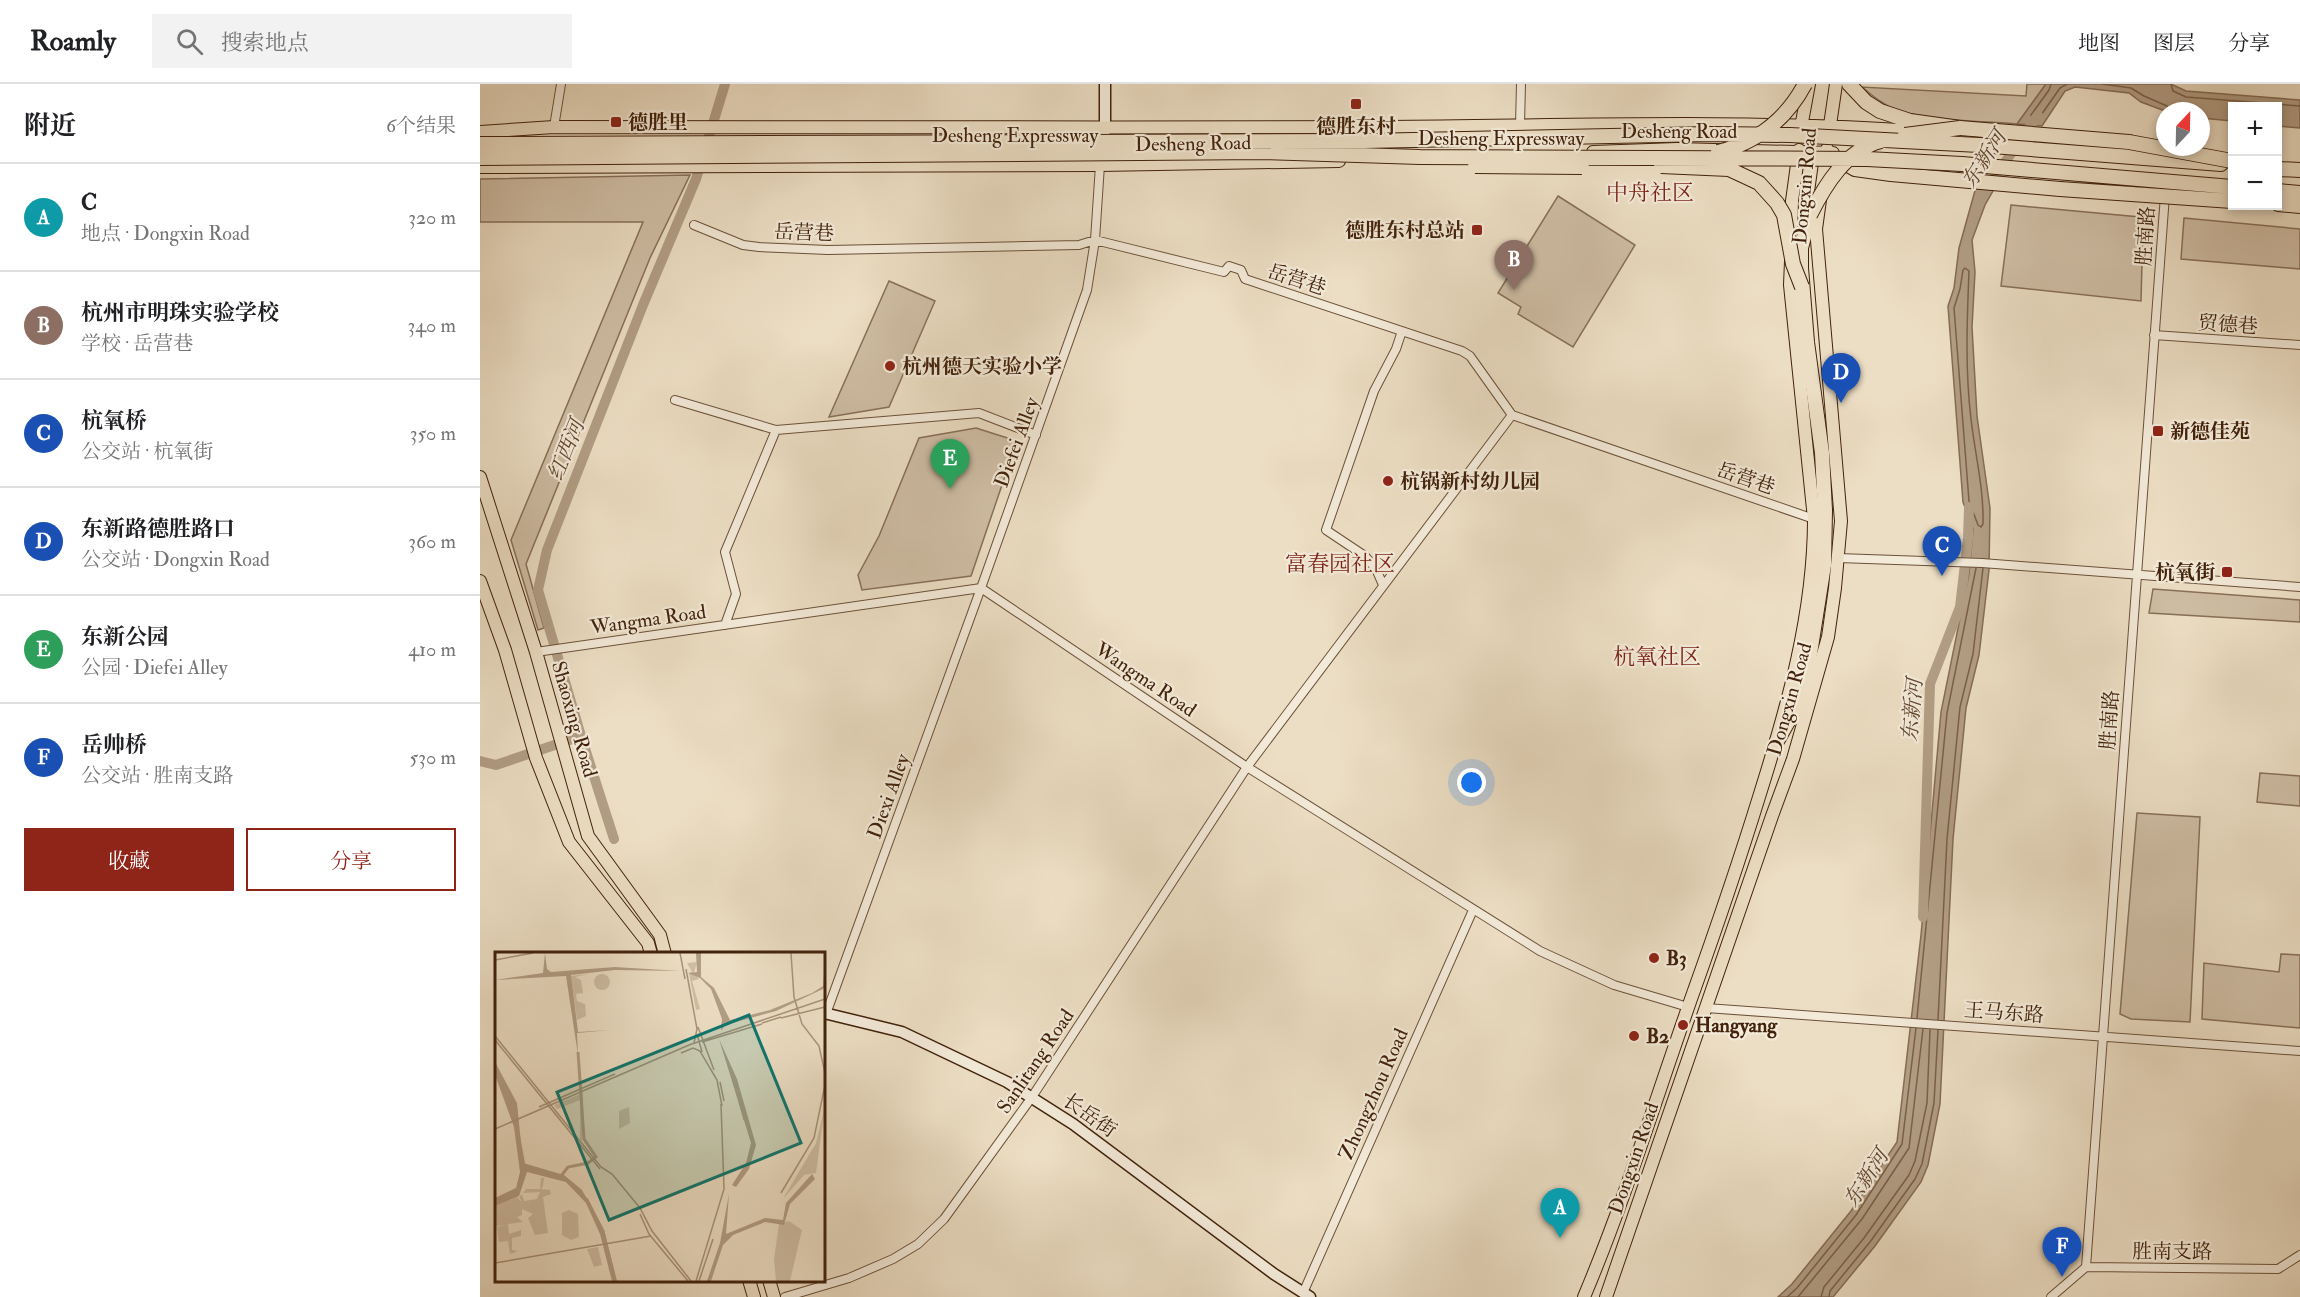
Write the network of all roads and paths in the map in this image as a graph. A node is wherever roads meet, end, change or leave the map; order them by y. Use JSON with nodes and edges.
{"nodes":[{"id":1,"x":561,"y":84,"type":"edge"},
{"id":2,"x":1105,"y":84,"type":"edge"},
{"id":3,"x":1521,"y":84,"type":"edge"},
{"id":4,"x":1807,"y":84,"type":"edge"},
{"id":5,"x":1836,"y":84,"type":"edge"},
{"id":6,"x":1849,"y":84,"type":"edge"},
{"id":7,"x":1520,"y":125,"type":"junction"},
{"id":8,"x":1829,"y":125,"type":"junction"},
{"id":9,"x":1801,"y":126,"type":"junction"},
{"id":10,"x":554,"y":127,"type":"junction"},
{"id":11,"x":1105,"y":128,"type":"junction"},
{"id":12,"x":1960,"y":128,"type":"junction"},
{"id":13,"x":480,"y":132,"type":"edge"},
{"id":14,"x":480,"y":144,"type":"edge"},
{"id":15,"x":1799,"y":151,"type":"junction"},
{"id":16,"x":1827,"y":152,"type":"junction"},
{"id":17,"x":1420,"y":157,"type":"junction"},
{"id":18,"x":2228,"y":157,"type":"edge"},
{"id":19,"x":480,"y":158,"type":"edge"},
{"id":20,"x":2228,"y":162,"type":"edge"},
{"id":21,"x":2228,"y":163,"type":"edge"},
{"id":22,"x":2282,"y":164,"type":"edge"},
{"id":23,"x":1100,"y":165,"type":"junction"},
{"id":24,"x":1673,"y":166,"type":"junction"},
{"id":25,"x":480,"y":167,"type":"edge"},
{"id":26,"x":2300,"y":168,"type":"edge"},
{"id":27,"x":2282,"y":169,"type":"edge"},
{"id":28,"x":2166,"y":176,"type":"junction"},
{"id":29,"x":2228,"y":181,"type":"edge"},
{"id":30,"x":2282,"y":185,"type":"edge"},
{"id":31,"x":2300,"y":186,"type":"edge"},
{"id":32,"x":2228,"y":187,"type":"edge"},
{"id":33,"x":2282,"y":191,"type":"edge"},
{"id":34,"x":2300,"y":193,"type":"edge"},
{"id":35,"x":2228,"y":201,"type":"edge"},
{"id":36,"x":2282,"y":204,"type":"edge"},
{"id":37,"x":2300,"y":206,"type":"edge"},
{"id":38,"x":694,"y":225,"type":"dead end"},
{"id":39,"x":1095,"y":240,"type":"junction"},
{"id":40,"x":1802,"y":287,"type":"junction"},
{"id":41,"x":1402,"y":331,"type":"junction"},
{"id":42,"x":2154,"y":335,"type":"junction"},
{"id":43,"x":2300,"y":345,"type":"edge"},
{"id":44,"x":675,"y":400,"type":"dead end"},
{"id":45,"x":1512,"y":415,"type":"junction"},
{"id":46,"x":776,"y":430,"type":"junction"},
{"id":47,"x":1036,"y":435,"type":"junction"},
{"id":48,"x":480,"y":477,"type":"edge"},
{"id":49,"x":1814,"y":519,"type":"junction"},
{"id":50,"x":1838,"y":558,"type":"junction"},
{"id":51,"x":2136,"y":574,"type":"junction"},
{"id":52,"x":480,"y":581,"type":"edge"},
{"id":53,"x":1383,"y":585,"type":"junction"},
{"id":54,"x":2300,"y":587,"type":"edge"},
{"id":55,"x":981,"y":588,"type":"junction"},
{"id":56,"x":725,"y":625,"type":"junction"},
{"id":57,"x":536,"y":652,"type":"junction"},
{"id":58,"x":1777,"y":741,"type":"junction"},
{"id":59,"x":1247,"y":767,"type":"junction"},
{"id":60,"x":1473,"y":910,"type":"junction"},
{"id":61,"x":650,"y":952,"type":"edge"},
{"id":62,"x":664,"y":952,"type":"edge"},
{"id":63,"x":1688,"y":1007,"type":"junction"},
{"id":64,"x":1706,"y":1008,"type":"junction"},
{"id":65,"x":825,"y":1014,"type":"edge"},
{"id":66,"x":2103,"y":1036,"type":"junction"},
{"id":67,"x":2300,"y":1051,"type":"edge"},
{"id":68,"x":1032,"y":1097,"type":"junction"},
{"id":69,"x":2300,"y":1255,"type":"edge"},
{"id":70,"x":2086,"y":1267,"type":"junction"},
{"id":71,"x":749,"y":1282,"type":"edge"},
{"id":72,"x":769,"y":1282,"type":"edge"},
{"id":73,"x":1306,"y":1295,"type":"edge"},
{"id":74,"x":754,"y":1297,"type":"edge"},
{"id":75,"x":774,"y":1297,"type":"edge"},
{"id":76,"x":785,"y":1297,"type":"edge"},
{"id":77,"x":1584,"y":1297,"type":"edge"},
{"id":78,"x":1606,"y":1297,"type":"edge"},
{"id":79,"x":2051,"y":1297,"type":"edge"}],
"edges":[{"from":1,"to":10,"type":"street"},
{"from":2,"to":11,"type":"street"},
{"from":3,"to":7,"type":"street"},
{"from":4,"to":9,"type":"main road","name":"Dongxin Road"},
{"from":4,"to":24,"type":"highway","bridge":true},
{"from":5,"to":8,"type":"main road","name":"Dongxin Road"},
{"from":6,"to":12,"type":"highway","bridge":true},
{"from":7,"to":9,"type":"main road","name":"Desheng Road"},
{"from":7,"to":11,"type":"main road","name":"Desheng Road"},
{"from":8,"to":9,"type":"main road","name":"Desheng Road"},
{"from":8,"to":16,"type":"main road","name":"Dongxin Road"},
{"from":8,"to":18,"type":"main road","name":"Desheng Road"},
{"from":9,"to":15,"type":"main road","name":"Dongxin Road"},
{"from":10,"to":11,"type":"main road","name":"Desheng Road"},
{"from":10,"to":13,"type":"main road","name":"Desheng Road"},
{"from":11,"to":23,"type":"street"},
{"from":12,"to":20,"type":"highway","bridge":true},
{"from":12,"to":40,"type":"highway","bridge":true},
{"from":14,"to":21,"type":"highway","name":"Desheng Expressway","bridge":true},
{"from":15,"to":16,"type":"main road","name":"Desheng Road"},
{"from":15,"to":23,"type":"main road","name":"Desheng Road"},
{"from":15,"to":49,"type":"main road","name":"Dongxin Road"},
{"from":16,"to":28,"type":"main road","name":"Desheng Road"},
{"from":16,"to":35,"type":"highway","bridge":true},
{"from":16,"to":50,"type":"main road","name":"Dongxin Road"},
{"from":17,"to":19,"type":"highway","name":"Desheng Expressway","bridge":true},
{"from":17,"to":24,"type":"highway","bridge":true},
{"from":17,"to":32,"type":"highway","name":"Desheng Expressway","bridge":true},
{"from":22,"to":26,"type":"main road"},
{"from":23,"to":25,"type":"main road","name":"Desheng Road"},
{"from":23,"to":39,"type":"street","name":"Diefei Alley"},
{"from":24,"to":40,"type":"highway","bridge":true},
{"from":26,"to":27,"type":"highway"},
{"from":28,"to":29,"type":"main road","name":"Desheng Road"},
{"from":28,"to":42,"type":"street","name":"胜南路"},
{"from":30,"to":31,"type":"main road"},
{"from":33,"to":34,"type":"highway"},
{"from":36,"to":37,"type":"highway"},
{"from":38,"to":39,"type":"street","name":"岳营巷"},
{"from":39,"to":41,"type":"street","name":"岳营巷"},
{"from":39,"to":47,"type":"street","name":"Diefei Alley"},
{"from":40,"to":58,"type":"highway"},
{"from":41,"to":45,"type":"street","name":"岳营巷"},
{"from":41,"to":53,"type":"street"},
{"from":42,"to":43,"type":"street","name":"贸德巷"},
{"from":42,"to":51,"type":"street","name":"胜南路"},
{"from":44,"to":46,"type":"street"},
{"from":45,"to":49,"type":"street","name":"岳营巷"},
{"from":45,"to":53,"type":"street","name":"Sanlitang Road"},
{"from":46,"to":47,"type":"street"},
{"from":46,"to":56,"type":"street"},
{"from":47,"to":55,"type":"street","name":"Diefei Alley"},
{"from":48,"to":57,"type":"main road","name":"Shaoxing Road"},
{"from":49,"to":58,"type":"main road","name":"Dongxin Road"},
{"from":50,"to":51,"type":"street"},
{"from":50,"to":64,"type":"main road","name":"Dongxin Road"},
{"from":51,"to":54,"type":"street"},
{"from":51,"to":66,"type":"street","name":"胜南路"},
{"from":52,"to":61,"type":"main road"},
{"from":53,"to":59,"type":"street","name":"Sanlitang Road"},
{"from":55,"to":56,"type":"street","name":"Wangma Road"},
{"from":55,"to":59,"type":"street","name":"Wangma Road"},
{"from":55,"to":65,"type":"street","name":"Diexi Alley"},
{"from":56,"to":57,"type":"street","name":"Wangma Road"},
{"from":57,"to":62,"type":"main road","name":"Shaoxing Road"},
{"from":58,"to":63,"type":"main road","name":"Dongxin Road"},
{"from":59,"to":60,"type":"street","name":"Wangma Road"},
{"from":59,"to":68,"type":"street","name":"Sanlitang Road"},
{"from":60,"to":63,"type":"street","name":"Wangma Road"},
{"from":60,"to":73,"type":"street","name":"Zhongzhou Road"},
{"from":63,"to":77,"type":"main road","name":"Dongxin Road"},
{"from":64,"to":66,"type":"street","name":"王马东路"},
{"from":64,"to":78,"type":"main road","name":"Dongxin Road"},
{"from":65,"to":68,"type":"street","name":"长岳街"},
{"from":66,"to":67,"type":"street","name":"王马东路"},
{"from":66,"to":70,"type":"street","name":"胜南路"},
{"from":68,"to":73,"type":"street","name":"长岳街"},
{"from":68,"to":76,"type":"street","name":"Sanlitang Road"},
{"from":69,"to":70,"type":"street","name":"胜南支路"},
{"from":70,"to":79,"type":"street"},
{"from":71,"to":74,"type":"main road"},
{"from":72,"to":75,"type":"main road"}]}
